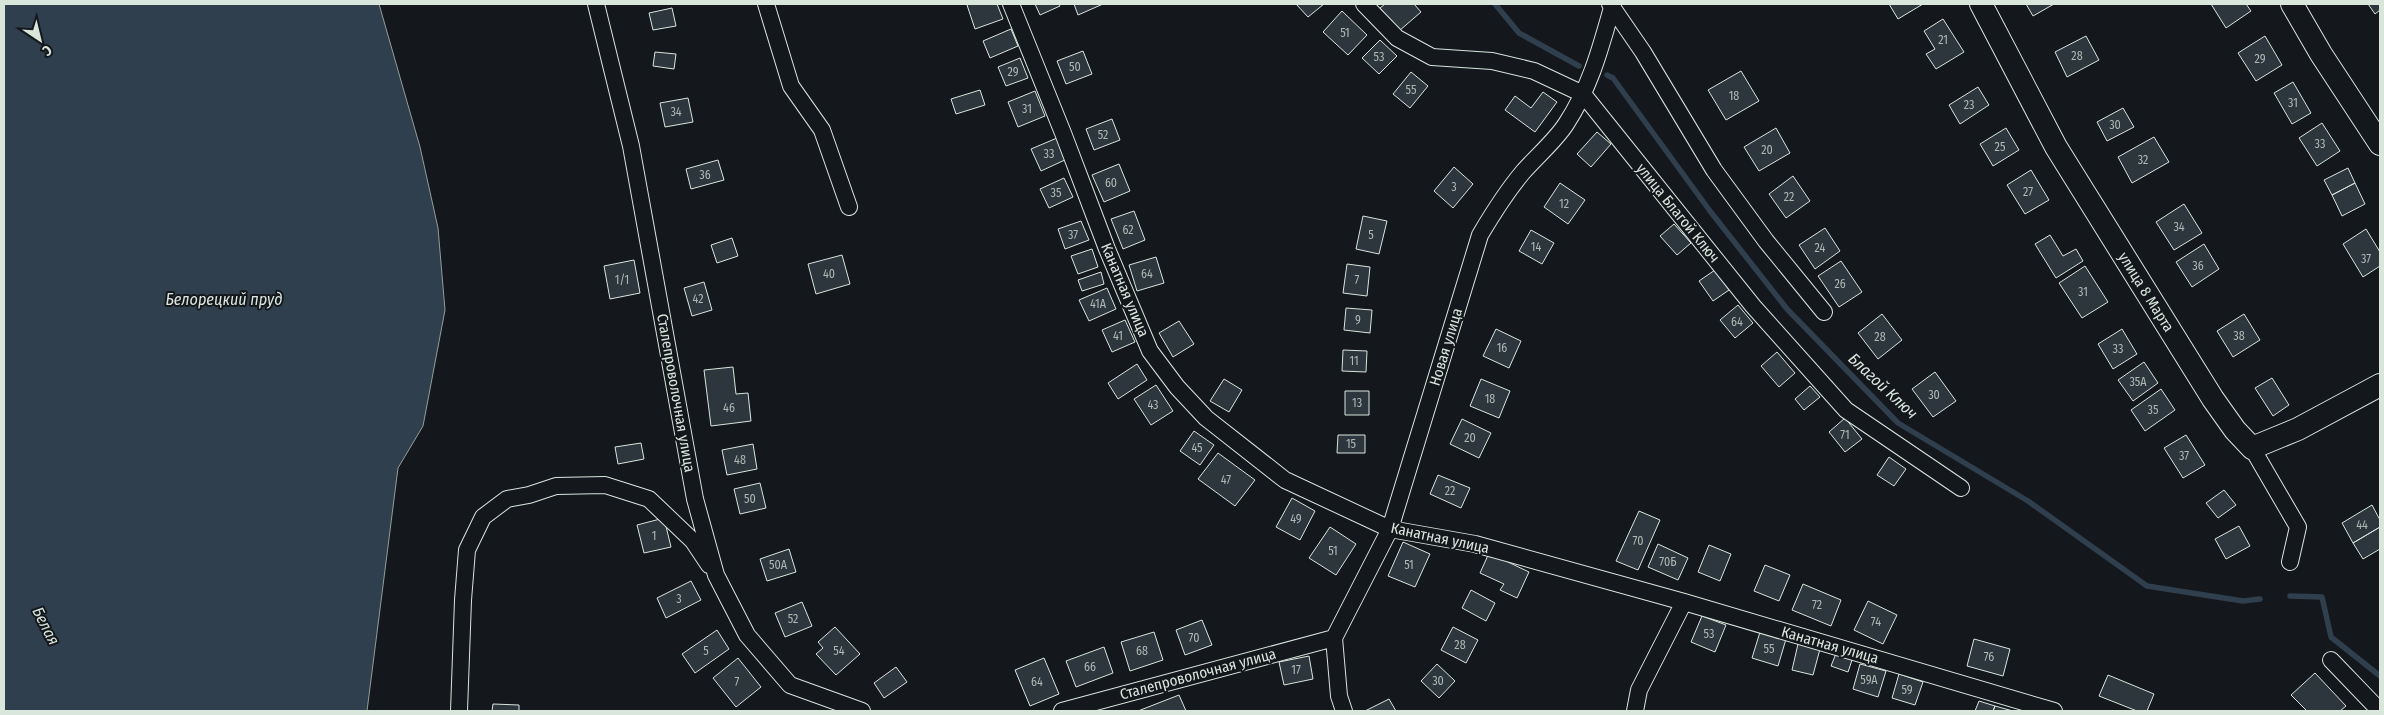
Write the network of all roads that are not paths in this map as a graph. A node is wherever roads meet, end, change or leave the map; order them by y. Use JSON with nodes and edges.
{"nodes":[{"id":1,"x":596,"y":4,"type":"edge"},
{"id":2,"x":766,"y":4,"type":"edge"},
{"id":3,"x":1011,"y":4,"type":"edge"},
{"id":4,"x":1364,"y":4,"type":"edge"},
{"id":5,"x":1981,"y":4,"type":"edge"},
{"id":6,"x":2292,"y":4,"type":"edge"},
{"id":7,"x":1612,"y":5,"type":"edge"},
{"id":8,"x":1584,"y":94,"type":"junction"},
{"id":9,"x":2380,"y":144,"type":"edge"},
{"id":10,"x":849,"y":207,"type":"dead end"},
{"id":11,"x":1824,"y":312,"type":"dead end"},
{"id":12,"x":2380,"y":385,"type":"edge"},
{"id":13,"x":2252,"y":448,"type":"junction"},
{"id":14,"x":1961,"y":488,"type":"dead end"},
{"id":15,"x":1390,"y":529,"type":"junction"},
{"id":16,"x":2290,"y":562,"type":"dead end"},
{"id":17,"x":716,"y":575,"type":"junction"},
{"id":18,"x":1684,"y":602,"type":"junction"},
{"id":19,"x":1334,"y":638,"type":"junction"},
{"id":20,"x":2331,"y":660,"type":"dead end"},
{"id":21,"x":459,"y":711,"type":"edge"},
{"id":22,"x":862,"y":711,"type":"edge"},
{"id":23,"x":1062,"y":711,"type":"edge"},
{"id":24,"x":1344,"y":711,"type":"edge"},
{"id":25,"x":1635,"y":711,"type":"edge"},
{"id":26,"x":2054,"y":711,"type":"edge"},
{"id":27,"x":2380,"y":711,"type":"edge"}],
"edges":[{"from":1,"to":17,"type":"street","name":"Сталепроволочная улица"},
{"from":2,"to":10,"type":"street"},
{"from":3,"to":15,"type":"street","name":"Канатная улица"},
{"from":4,"to":8,"type":"street","name":"улица Благой Ключ"},
{"from":5,"to":13,"type":"street","name":"улица 8 Марта"},
{"from":6,"to":9,"type":"street"},
{"from":7,"to":8,"type":"street","name":"Новая улица"},
{"from":7,"to":11,"type":"street"},
{"from":8,"to":14,"type":"street","name":"улица Благой Ключ"},
{"from":8,"to":15,"type":"street","name":"Новая улица"},
{"from":12,"to":13,"type":"street"},
{"from":13,"to":16,"type":"street"},
{"from":15,"to":18,"type":"street","name":"Канатная улица"},
{"from":15,"to":19,"type":"street","name":"Новая улица"},
{"from":17,"to":21,"type":"street"},
{"from":17,"to":22,"type":"street","name":"Сталепроволочная улица"},
{"from":18,"to":25,"type":"street"},
{"from":18,"to":26,"type":"street","name":"Канатная улица"},
{"from":19,"to":23,"type":"street","name":"Сталепроволочная улица"},
{"from":19,"to":24,"type":"street"},
{"from":20,"to":27,"type":"street"}]}
